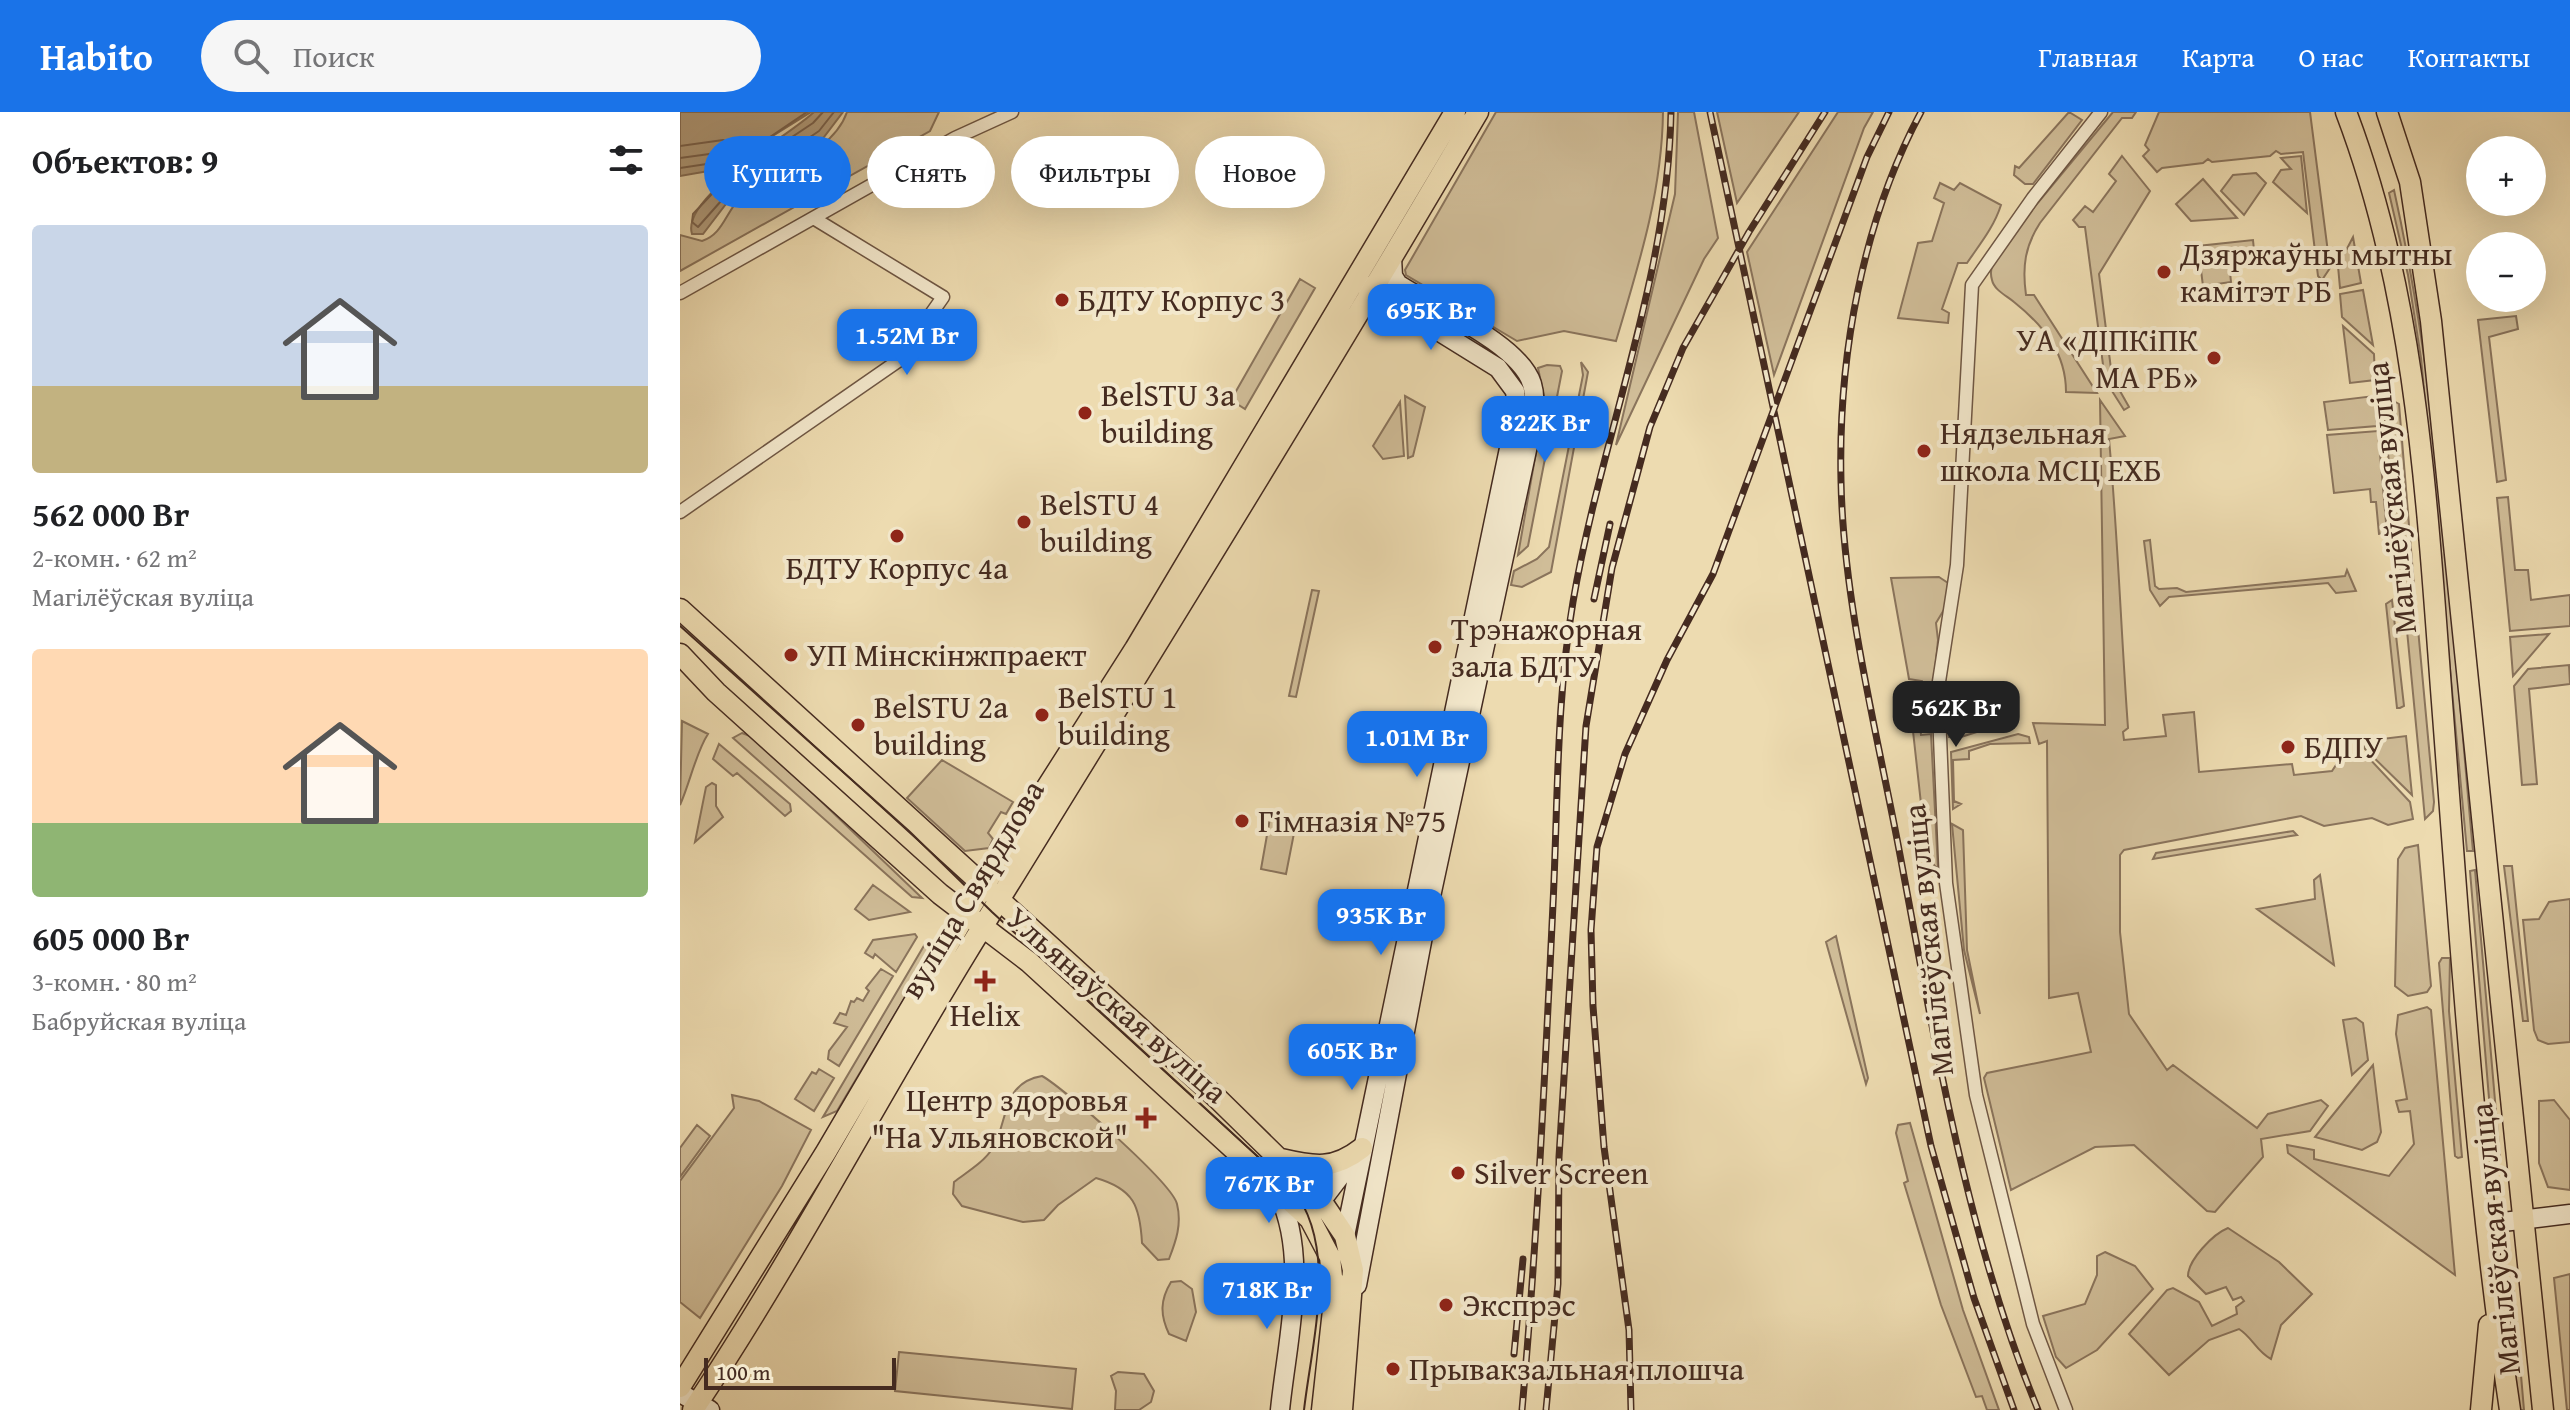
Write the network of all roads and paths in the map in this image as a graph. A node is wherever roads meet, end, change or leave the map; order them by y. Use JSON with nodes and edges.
{"nodes":[{"id":1,"x":1012,"y":112,"type":"edge"},
{"id":2,"x":1455,"y":112,"type":"edge"},
{"id":3,"x":1478,"y":112,"type":"edge"},
{"id":4,"x":2101,"y":112,"type":"edge"},
{"id":5,"x":2346,"y":112,"type":"edge"},
{"id":6,"x":2387,"y":112,"type":"edge"},
{"id":7,"x":815,"y":219,"type":"junction"},
{"id":8,"x":1392,"y":258,"type":"junction"},
{"id":9,"x":1355,"y":279,"type":"junction"},
{"id":10,"x":1374,"y":290,"type":"junction"},
{"id":11,"x":680,"y":293,"type":"edge"},
{"id":12,"x":680,"y":512,"type":"edge"},
{"id":13,"x":680,"y":609,"type":"edge"},
{"id":14,"x":680,"y":654,"type":"edge"},
{"id":15,"x":791,"y":712,"type":"junction"},
{"id":16,"x":769,"y":739,"type":"junction"},
{"id":17,"x":983,"y":887,"type":"junction"},
{"id":18,"x":999,"y":901,"type":"junction"},
{"id":19,"x":966,"y":914,"type":"junction"},
{"id":20,"x":983,"y":927,"type":"junction"},
{"id":21,"x":1218,"y":1099,"type":"junction"},
{"id":22,"x":1189,"y":1108,"type":"junction"},
{"id":23,"x":1362,"y":1148,"type":"junction"},
{"id":24,"x":1281,"y":1159,"type":"junction"},
{"id":25,"x":1274,"y":1185,"type":"junction"},
{"id":26,"x":1320,"y":1199,"type":"junction"},
{"id":27,"x":2570,"y":1214,"type":"edge"},
{"id":28,"x":1310,"y":1219,"type":"junction"},
{"id":29,"x":2523,"y":1220,"type":"junction"},
{"id":30,"x":2486,"y":1224,"type":"junction"},
{"id":31,"x":1345,"y":1236,"type":"junction"},
{"id":32,"x":1295,"y":1255,"type":"junction"},
{"id":33,"x":2491,"y":1285,"type":"junction"},
{"id":34,"x":1334,"y":1296,"type":"junction"},
{"id":35,"x":1352,"y":1311,"type":"junction"},
{"id":36,"x":690,"y":1401,"type":"edge"},
{"id":37,"x":1280,"y":1410,"type":"edge"},
{"id":38,"x":1322,"y":1410,"type":"edge"},
{"id":39,"x":1342,"y":1410,"type":"edge"},
{"id":40,"x":2066,"y":1410,"type":"edge"},
{"id":41,"x":2481,"y":1410,"type":"edge"},
{"id":42,"x":2510,"y":1410,"type":"edge"},
{"id":43,"x":2543,"y":1410,"type":"edge"}],
"edges":[{"from":1,"to":7,"type":"street"},
{"from":2,"to":9,"type":"main road","name":"вуліца Свярдлова"},
{"from":3,"to":8,"type":"main road","name":"вуліца Свярдлова"},
{"from":4,"to":40,"type":"street","name":"Магілёўская вуліца"},
{"from":5,"to":30,"type":"main road","name":"Магілёўская вуліца"},
{"from":6,"to":29,"type":"main road","name":"Магілёўская вуліца"},
{"from":7,"to":11,"type":"street"},
{"from":7,"to":12,"type":"street"},
{"from":8,"to":10,"type":"main road","name":"вуліца Свярдлова"},
{"from":8,"to":35,"type":"main road"},
{"from":9,"to":10,"type":"main road"},
{"from":9,"to":17,"type":"main road","name":"вуліца Свярдлова"},
{"from":10,"to":18,"type":"main road","name":"вуліца Свярдлова"},
{"from":10,"to":23,"type":"main road"},
{"from":13,"to":15,"type":"main road","name":"Ульянаўская вуліца"},
{"from":14,"to":16,"type":"main road","name":"Ульянаўская вуліца"},
{"from":15,"to":16,"type":"main road"},
{"from":15,"to":17,"type":"main road","name":"Ульянаўская вуліца"},
{"from":16,"to":19,"type":"main road","name":"Ульянаўская вуліца"},
{"from":17,"to":18,"type":"main road","name":"Ульянаўская вуліца"},
{"from":17,"to":19,"type":"main road","name":"вуліца Свярдлова"},
{"from":18,"to":20,"type":"main road","name":"вуліца Свярдлова"},
{"from":18,"to":21,"type":"main road","name":"Ульянаўская вуліца"},
{"from":19,"to":20,"type":"main road","name":"Ульянаўская вуліца"},
{"from":19,"to":36,"type":"main road","name":"вуліца Свярдлова"},
{"from":20,"to":22,"type":"main road","name":"Ульянаўская вуліца"},
{"from":20,"to":36,"type":"main road","name":"вуліца Свярдлова"},
{"from":21,"to":22,"type":"main road"},
{"from":21,"to":24,"type":"main road","name":"Ульянаўская вуліца"},
{"from":22,"to":25,"type":"main road","name":"Ульянаўская вуліца"},
{"from":23,"to":24,"type":"main road"},
{"from":23,"to":26,"type":"main road"},
{"from":23,"to":31,"type":"main road"},
{"from":24,"to":26,"type":"main road","name":"Ульянаўская вуліца"},
{"from":25,"to":28,"type":"main road","name":"Ульянаўская вуліца"},
{"from":25,"to":32,"type":"main road"},
{"from":26,"to":28,"type":"main road"},
{"from":26,"to":31,"type":"main road","name":"Ульянаўская вуліца"},
{"from":27,"to":29,"type":"main road"},
{"from":28,"to":32,"type":"main road"},
{"from":28,"to":34,"type":"main road","name":"Ульянаўская вуліца"},
{"from":29,"to":30,"type":"main road"},
{"from":29,"to":43,"type":"main road","name":"Магілёўская вуліца"},
{"from":30,"to":33,"type":"main road","name":"Магілёўская вуліца"},
{"from":31,"to":34,"type":"main road"},
{"from":31,"to":35,"type":"main road"},
{"from":32,"to":37,"type":"main road"},
{"from":33,"to":41,"type":"main road"},
{"from":33,"to":42,"type":"main road","name":"Магілёўская вуліца"},
{"from":34,"to":38,"type":"main road"},
{"from":35,"to":39,"type":"main road"}]}
